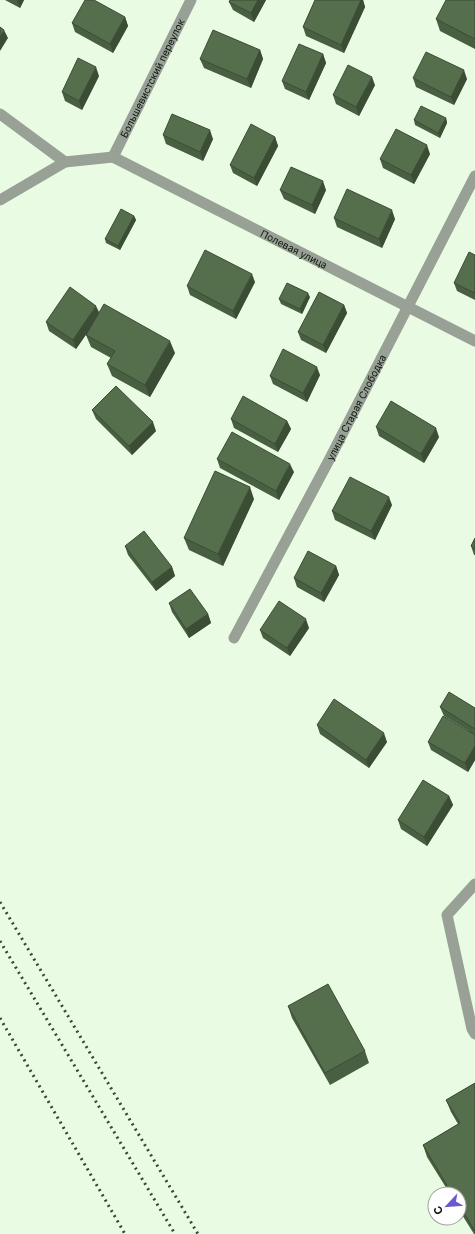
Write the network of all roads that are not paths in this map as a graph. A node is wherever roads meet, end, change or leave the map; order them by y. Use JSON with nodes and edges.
{"nodes":[{"id":1,"x":191,"y":0,"type":"edge"},
{"id":2,"x":0,"y":114,"type":"edge"},
{"id":3,"x":113,"y":157,"type":"junction"},
{"id":4,"x":65,"y":162,"type":"junction"},
{"id":5,"x":475,"y":176,"type":"edge"},
{"id":6,"x":0,"y":200,"type":"edge"},
{"id":7,"x":408,"y":307,"type":"junction"},
{"id":8,"x":475,"y":341,"type":"edge"},
{"id":9,"x":234,"y":638,"type":"dead end"},
{"id":10,"x":475,"y":884,"type":"edge"},
{"id":11,"x":475,"y":1034,"type":"edge"}],
"edges":[{"from":1,"to":3,"type":"street","name":"Большевистский переулок"},
{"from":2,"to":4,"type":"street"},
{"from":3,"to":4,"type":"street"},
{"from":3,"to":7,"type":"street","name":"Полевая улица"},
{"from":4,"to":6,"type":"street"},
{"from":5,"to":7,"type":"street","name":"улица Старая Слободка"},
{"from":7,"to":8,"type":"street","name":"Полевая улица"},
{"from":7,"to":9,"type":"street","name":"улица Старая Слободка"},
{"from":10,"to":11,"type":"street"}]}
